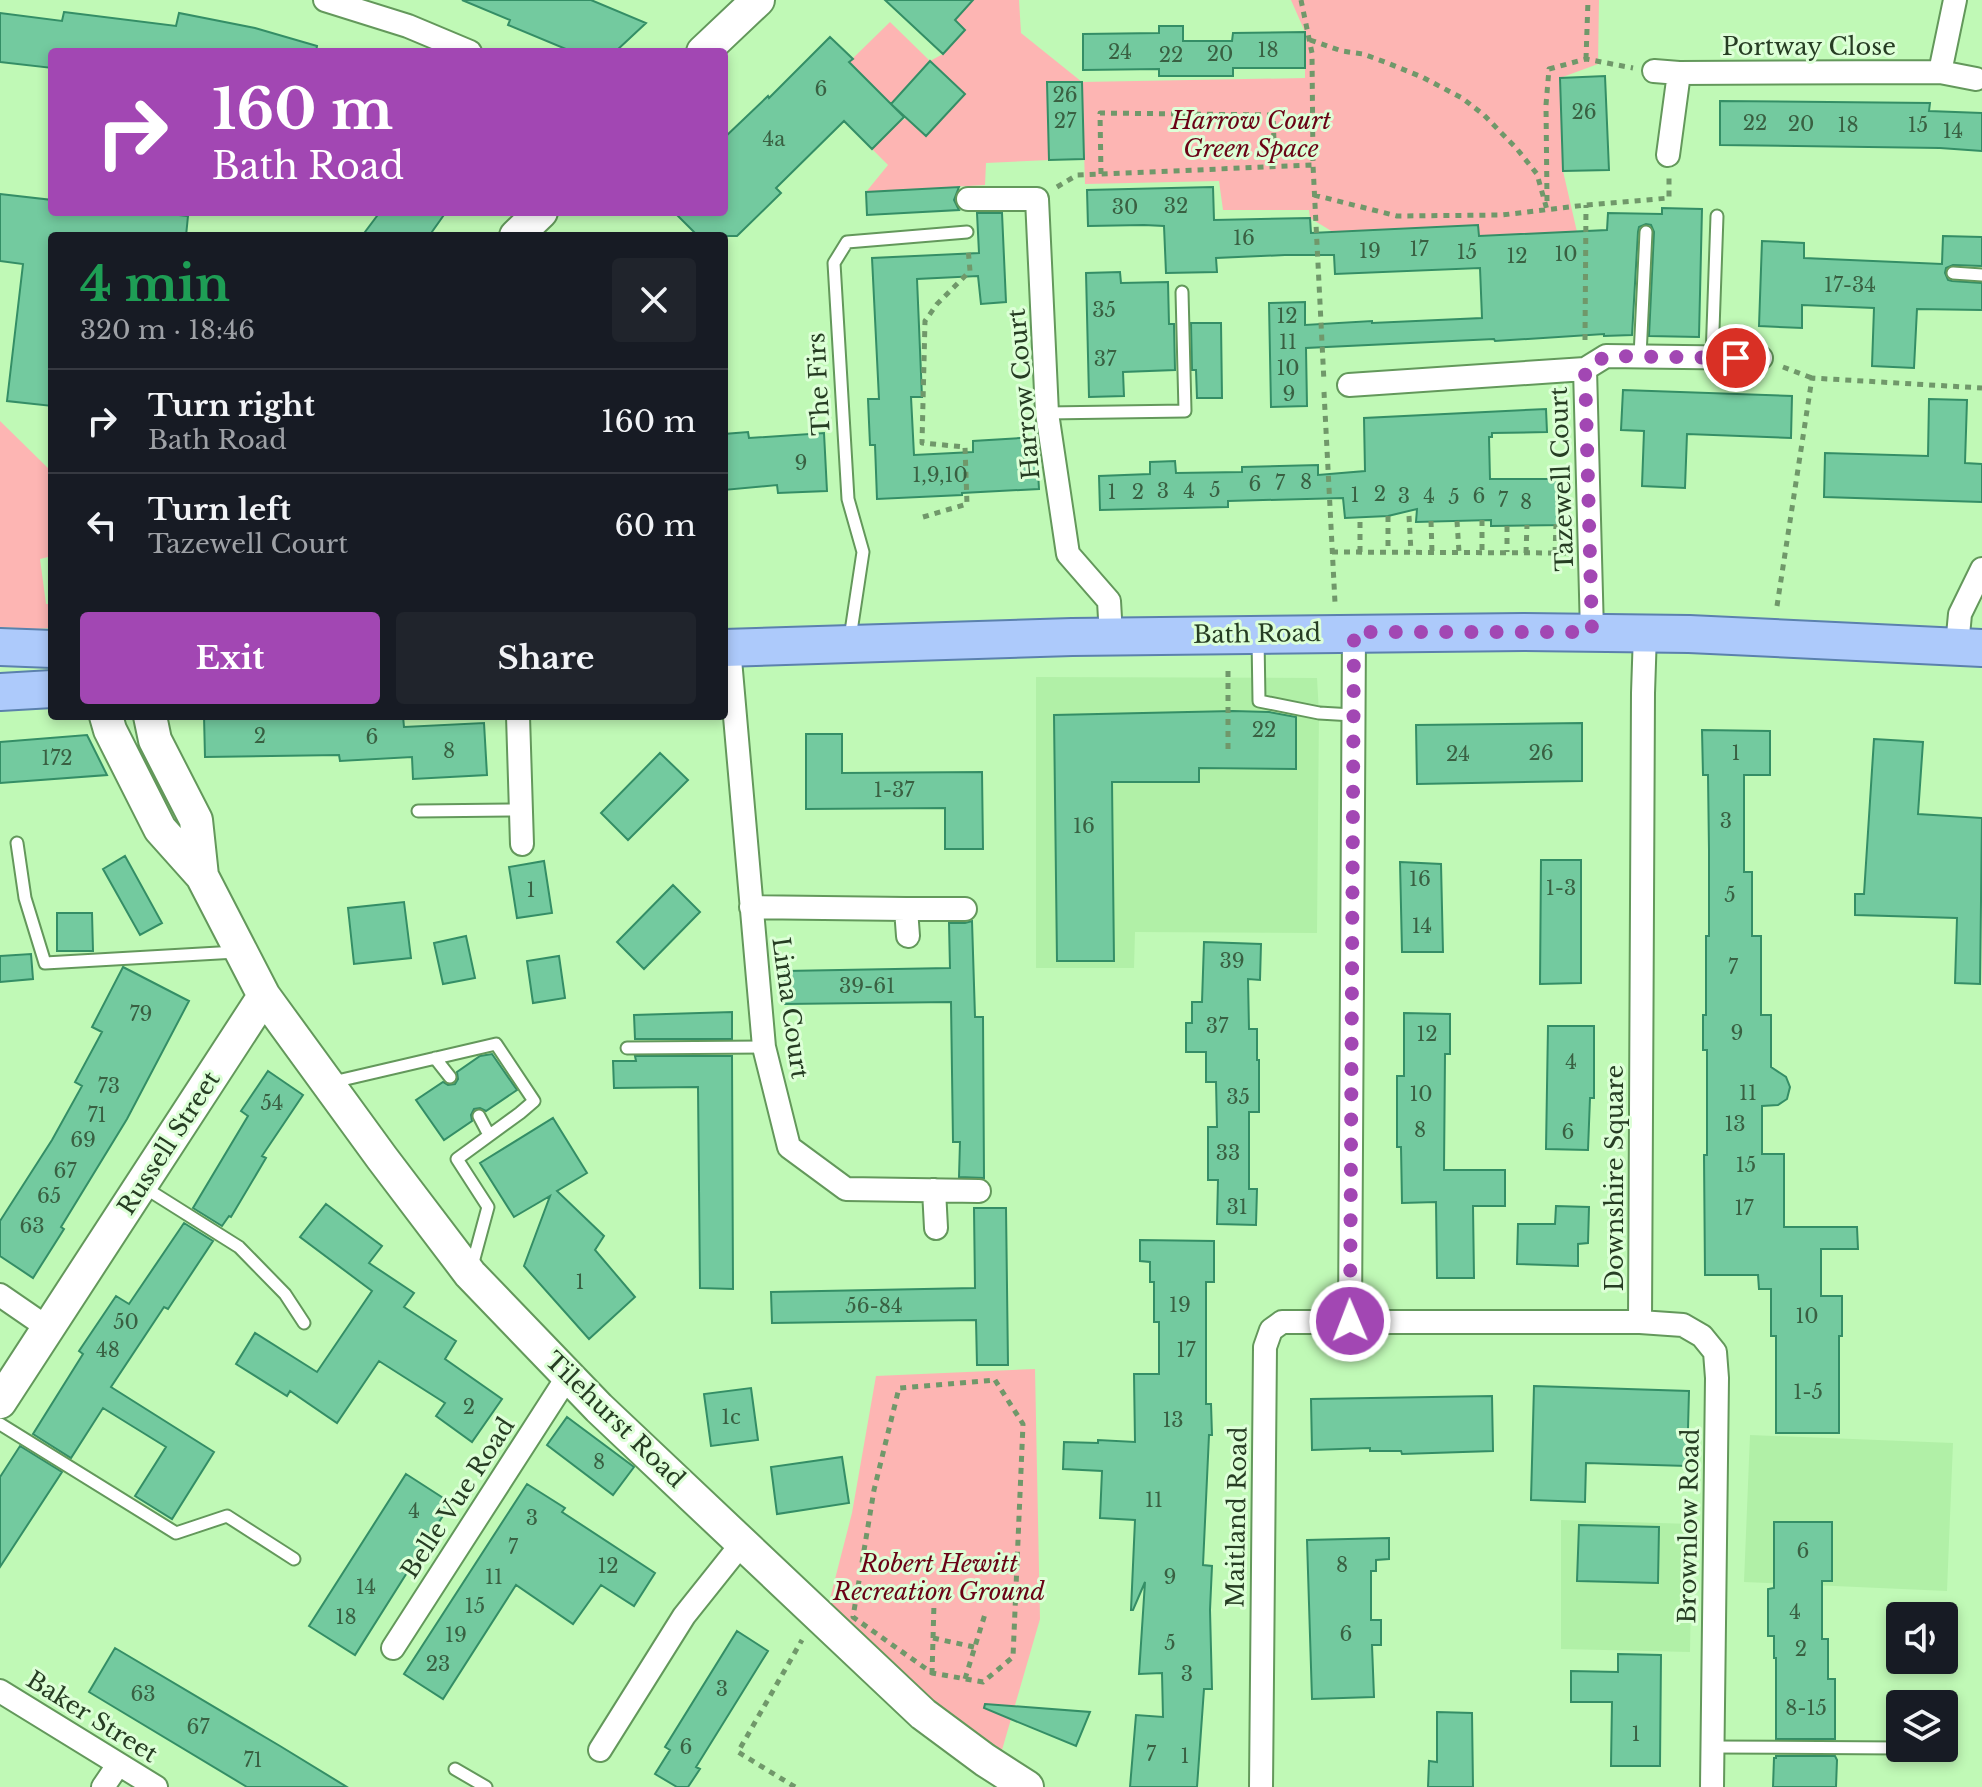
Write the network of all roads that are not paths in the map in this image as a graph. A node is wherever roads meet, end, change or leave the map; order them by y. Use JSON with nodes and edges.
{"nodes":[{"id":1,"x":325,"y":0,"type":"edge"},
{"id":2,"x":758,"y":0,"type":"edge"},
{"id":3,"x":1955,"y":0,"type":"edge"},
{"id":4,"x":460,"y":48,"type":"edge"},
{"id":5,"x":707,"y":48,"type":"edge"},
{"id":6,"x":1654,"y":71,"type":"road end"},
{"id":7,"x":1940,"y":72,"type":"junction"},
{"id":8,"x":1679,"y":73,"type":"junction"},
{"id":9,"x":1976,"y":79,"type":"dead end"},
{"id":10,"x":1668,"y":155,"type":"road end"},
{"id":11,"x":968,"y":199,"type":"dead end"},
{"id":12,"x":537,"y":216,"type":"edge"},
{"id":13,"x":1717,"y":216,"type":"dead end"},
{"id":14,"x":520,"y":232,"type":"edge"},
{"id":15,"x":967,"y":232,"type":"road end"},
{"id":16,"x":1646,"y":232,"type":"dead end"},
{"id":17,"x":1953,"y":273,"type":"dead end"},
{"id":18,"x":1982,"y":275,"type":"edge"},
{"id":19,"x":1182,"y":292,"type":"dead end"},
{"id":20,"x":1640,"y":356,"type":"junction"},
{"id":21,"x":1712,"y":358,"type":"junction"},
{"id":22,"x":1761,"y":358,"type":"dead end"},
{"id":23,"x":1585,"y":369,"type":"junction"},
{"id":24,"x":1349,"y":385,"type":"dead end"},
{"id":25,"x":1047,"y":413,"type":"junction"},
{"id":26,"x":1982,"y":569,"type":"edge"},
{"id":27,"x":1354,"y":632,"type":"junction"},
{"id":28,"x":1592,"y":632,"type":"junction"},
{"id":29,"x":1258,"y":633,"type":"junction"},
{"id":30,"x":1645,"y":633,"type":"junction"},
{"id":31,"x":1111,"y":636,"type":"junction"},
{"id":32,"x":850,"y":644,"type":"junction"},
{"id":33,"x":0,"y":647,"type":"edge"},
{"id":34,"x":1970,"y":647,"type":"edge"},
{"id":35,"x":728,"y":648,"type":"edge"},
{"id":36,"x":48,"y":649,"type":"edge"},
{"id":37,"x":728,"y":669,"type":"edge"},
{"id":38,"x":48,"y":689,"type":"edge"},
{"id":39,"x":0,"y":692,"type":"edge"},
{"id":40,"x":1353,"y":715,"type":"junction"},
{"id":41,"x":107,"y":720,"type":"edge"},
{"id":42,"x":151,"y":720,"type":"edge"},
{"id":43,"x":518,"y":720,"type":"edge"},
{"id":44,"x":520,"y":810,"type":"junction"},
{"id":45,"x":418,"y":811,"type":"dead end"},
{"id":46,"x":17,"y":843,"type":"dead end"},
{"id":47,"x":522,"y":844,"type":"dead end"},
{"id":48,"x":202,"y":876,"type":"junction"},
{"id":49,"x":751,"y":907,"type":"junction"},
{"id":50,"x":906,"y":909,"type":"junction"},
{"id":51,"x":965,"y":909,"type":"dead end"},
{"id":52,"x":908,"y":936,"type":"dead end"},
{"id":53,"x":241,"y":952,"type":"junction"},
{"id":54,"x":264,"y":996,"type":"junction"},
{"id":55,"x":764,"y":1047,"type":"junction"},
{"id":56,"x":627,"y":1048,"type":"dead end"},
{"id":57,"x":435,"y":1058,"type":"junction"},
{"id":58,"x":450,"y":1077,"type":"dead end"},
{"id":59,"x":328,"y":1084,"type":"junction"},
{"id":60,"x":479,"y":1116,"type":"dead end"},
{"id":61,"x":489,"y":1135,"type":"junction"},
{"id":62,"x":141,"y":1185,"type":"junction"},
{"id":63,"x":934,"y":1190,"type":"junction"},
{"id":64,"x":979,"y":1191,"type":"dead end"},
{"id":65,"x":936,"y":1228,"type":"dead end"},
{"id":66,"x":470,"y":1274,"type":"junction"},
{"id":67,"x":0,"y":1295,"type":"edge"},
{"id":68,"x":1350,"y":1321,"type":"junction"},
{"id":69,"x":1640,"y":1322,"type":"junction"},
{"id":70,"x":304,"y":1323,"type":"dead end"},
{"id":71,"x":48,"y":1328,"type":"junction"},
{"id":72,"x":568,"y":1376,"type":"junction"},
{"id":73,"x":0,"y":1402,"type":"edge"},
{"id":74,"x":0,"y":1424,"type":"edge"},
{"id":75,"x":743,"y":1542,"type":"junction"},
{"id":76,"x":294,"y":1559,"type":"dead end"},
{"id":77,"x":393,"y":1648,"type":"dead end"},
{"id":78,"x":0,"y":1691,"type":"edge"},
{"id":79,"x":1712,"y":1747,"type":"junction"},
{"id":80,"x":1886,"y":1748,"type":"edge"},
{"id":81,"x":600,"y":1750,"type":"dead end"},
{"id":82,"x":118,"y":1765,"type":"junction"},
{"id":83,"x":455,"y":1769,"type":"dead end"},
{"id":84,"x":103,"y":1787,"type":"edge"},
{"id":85,"x":156,"y":1787,"type":"edge"},
{"id":86,"x":486,"y":1787,"type":"edge"},
{"id":87,"x":1026,"y":1787,"type":"edge"},
{"id":88,"x":1261,"y":1787,"type":"edge"},
{"id":89,"x":1712,"y":1787,"type":"edge"}],
"edges":[{"from":1,"to":4,"type":"street"},
{"from":2,"to":5,"type":"street"},
{"from":3,"to":7,"type":"street"},
{"from":6,"to":8,"type":"street","name":"Portway Close"},
{"from":7,"to":8,"type":"street","name":"Portway Close"},
{"from":7,"to":9,"type":"street","name":"Portway Close"},
{"from":8,"to":10,"type":"street"},
{"from":11,"to":25,"type":"street","name":"Harrow Court"},
{"from":12,"to":14,"type":"street"},
{"from":13,"to":21,"type":"lane"},
{"from":15,"to":32,"type":"lane","name":"The Firs"},
{"from":16,"to":20,"type":"lane"},
{"from":17,"to":18,"type":"lane"},
{"from":19,"to":25,"type":"lane"},
{"from":20,"to":21,"type":"street"},
{"from":20,"to":23,"type":"street"},
{"from":21,"to":22,"type":"street"},
{"from":23,"to":24,"type":"street","name":"Tazewell Court"},
{"from":23,"to":28,"type":"street","name":"Tazewell Court"},
{"from":25,"to":31,"type":"street","name":"Harrow Court"},
{"from":26,"to":34,"type":"street"},
{"from":27,"to":28,"type":"main road","name":"Bath Road"},
{"from":27,"to":29,"type":"main road","name":"Bath Road"},
{"from":27,"to":40,"type":"street"},
{"from":28,"to":30,"type":"main road","name":"Bath Road"},
{"from":29,"to":31,"type":"main road","name":"Bath Road"},
{"from":29,"to":40,"type":"lane"},
{"from":30,"to":34,"type":"main road","name":"Bath Road"},
{"from":30,"to":69,"type":"street","name":"Downshire Square"},
{"from":31,"to":32,"type":"main road","name":"Bath Road"},
{"from":32,"to":35,"type":"main road","name":"Bath Road"},
{"from":33,"to":36,"type":"main road"},
{"from":37,"to":49,"type":"street","name":"Lima Court"},
{"from":38,"to":39,"type":"main road"},
{"from":40,"to":68,"type":"street"},
{"from":41,"to":48,"type":"street"},
{"from":42,"to":48,"type":"street"},
{"from":43,"to":44,"type":"street"},
{"from":44,"to":45,"type":"lane"},
{"from":44,"to":47,"type":"street"},
{"from":46,"to":53,"type":"lane"},
{"from":48,"to":53,"type":"street"},
{"from":49,"to":50,"type":"street","name":"Lima Court"},
{"from":49,"to":55,"type":"street","name":"Lima Court"},
{"from":50,"to":51,"type":"street","name":"Lima Court"},
{"from":50,"to":52,"type":"street"},
{"from":53,"to":54,"type":"street"},
{"from":54,"to":59,"type":"street","name":"Tilehurst Road"},
{"from":54,"to":62,"type":"street","name":"Russell Street"},
{"from":55,"to":56,"type":"lane"},
{"from":55,"to":63,"type":"street","name":"Lima Court"},
{"from":57,"to":58,"type":"lane"},
{"from":57,"to":59,"type":"lane"},
{"from":57,"to":61,"type":"lane"},
{"from":59,"to":66,"type":"street","name":"Tilehurst Road"},
{"from":60,"to":61,"type":"lane"},
{"from":61,"to":66,"type":"lane"},
{"from":62,"to":70,"type":"lane"},
{"from":62,"to":71,"type":"street","name":"Russell Street"},
{"from":63,"to":64,"type":"street","name":"Lima Court"},
{"from":63,"to":65,"type":"street"},
{"from":66,"to":72,"type":"street","name":"Tilehurst Road"},
{"from":67,"to":71,"type":"street"},
{"from":68,"to":69,"type":"street","name":"Downshire Square"},
{"from":68,"to":88,"type":"street","name":"Maitland Road"},
{"from":69,"to":79,"type":"street","name":"Brownlow Road"},
{"from":71,"to":73,"type":"street","name":"Russell Street"},
{"from":72,"to":75,"type":"street","name":"Tilehurst Road"},
{"from":72,"to":77,"type":"street","name":"Belle Vue Road"},
{"from":74,"to":76,"type":"lane"},
{"from":75,"to":81,"type":"street"},
{"from":75,"to":87,"type":"street","name":"Tilehurst Road"},
{"from":78,"to":82,"type":"street","name":"Baker Street"},
{"from":79,"to":80,"type":"lane"},
{"from":79,"to":89,"type":"street","name":"Brownlow Road"},
{"from":82,"to":84,"type":"street"},
{"from":82,"to":85,"type":"street","name":"Baker Street"},
{"from":83,"to":86,"type":"lane"}]}
